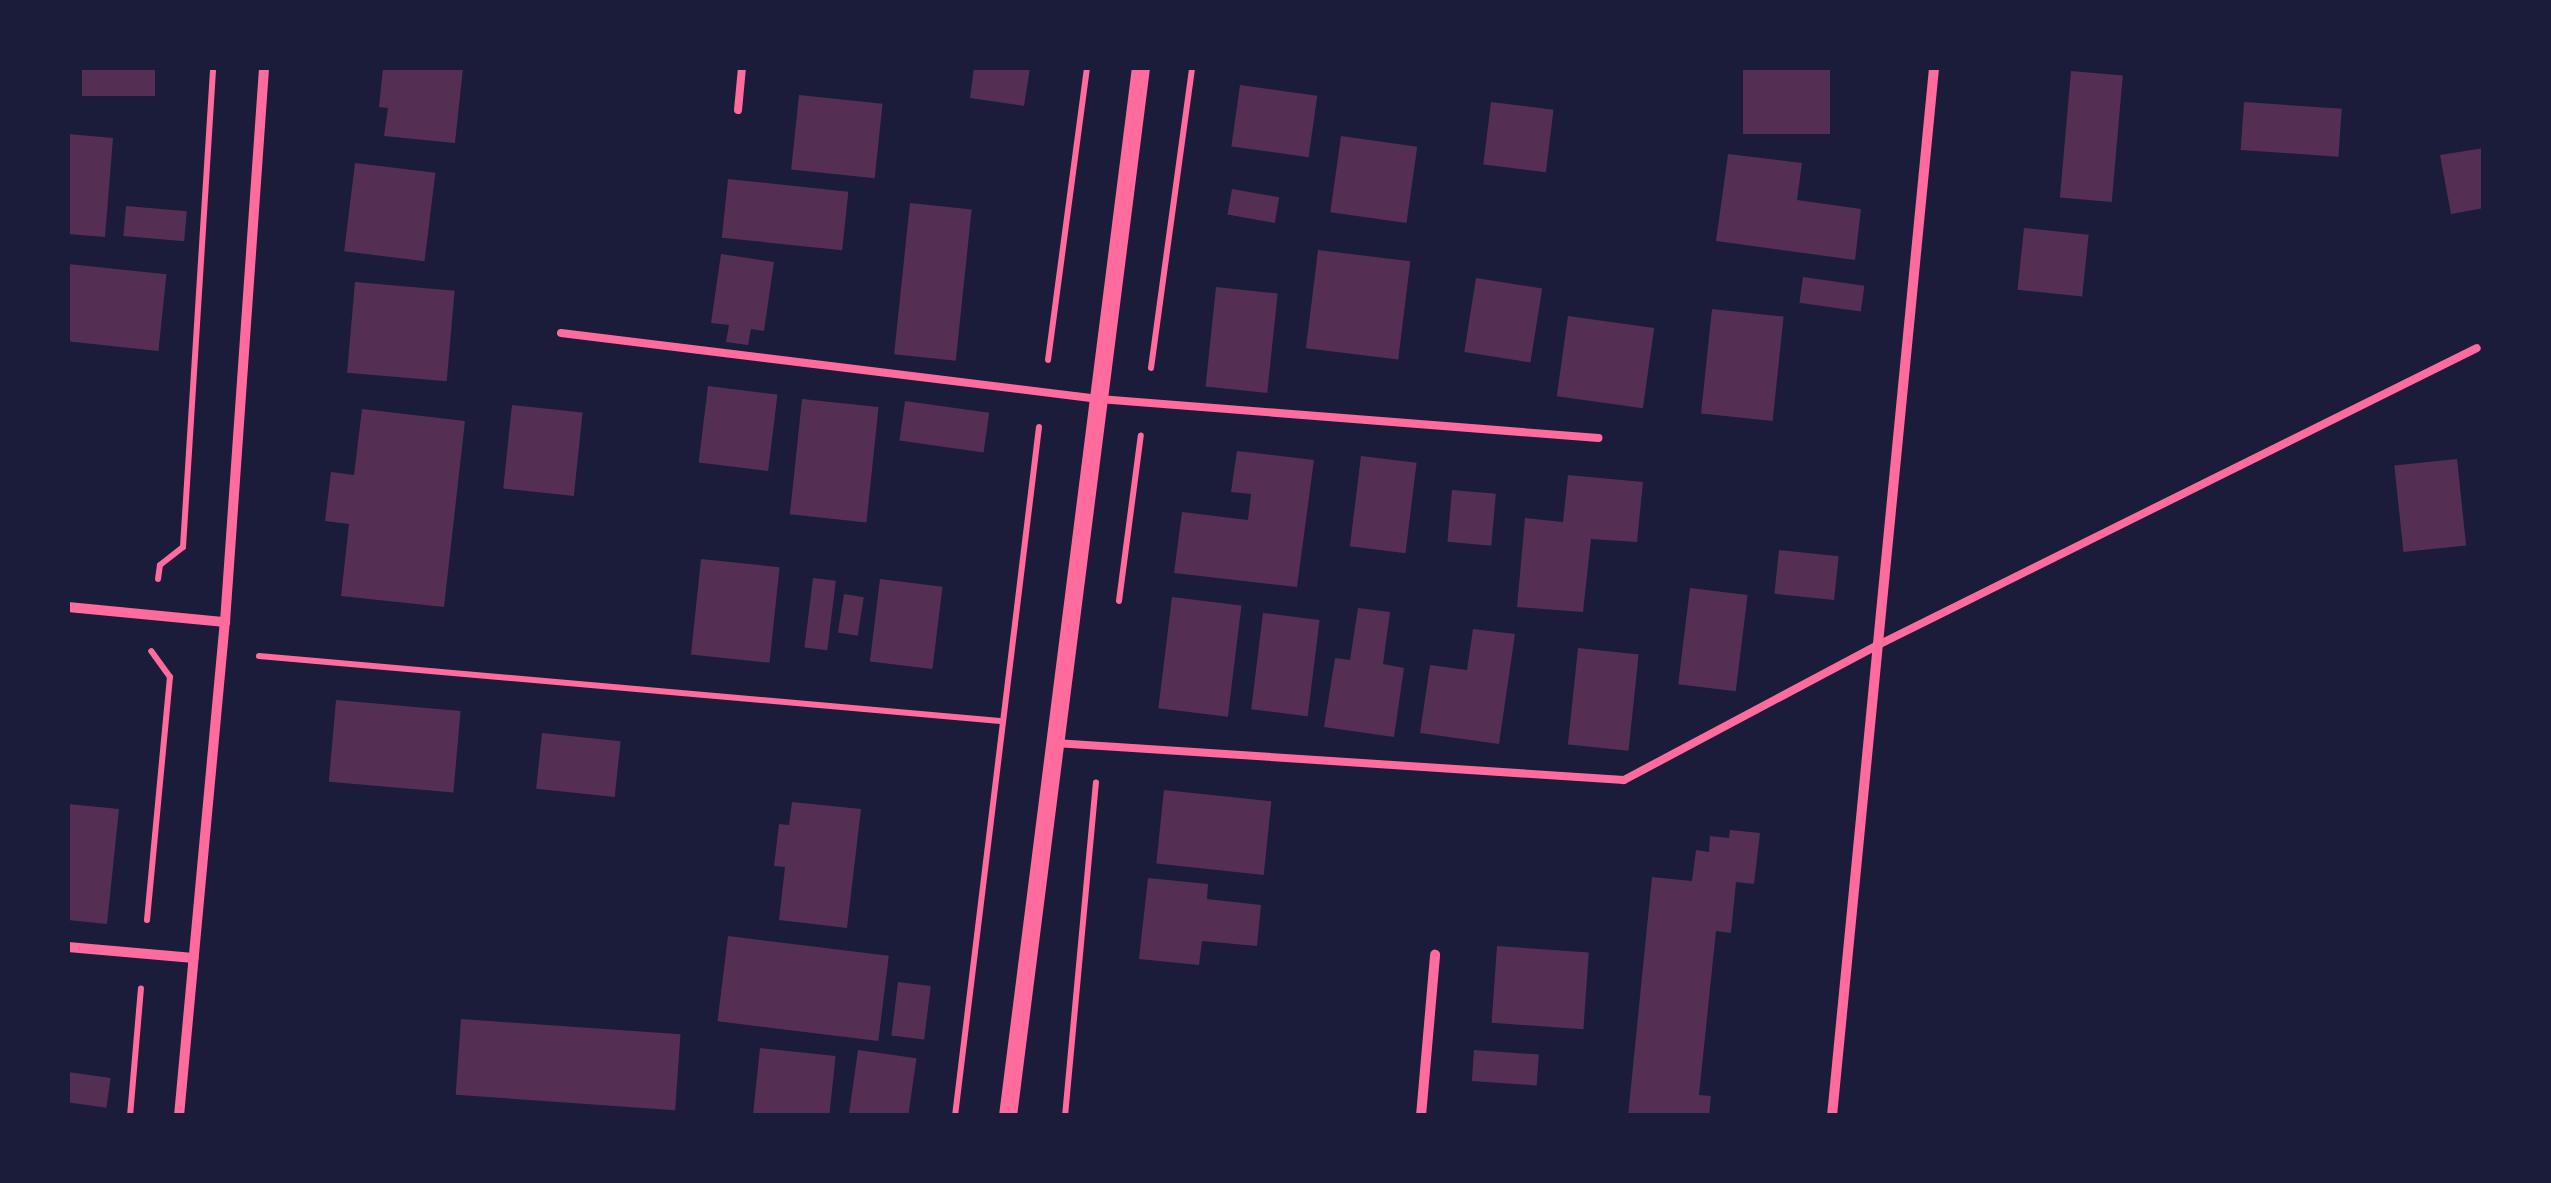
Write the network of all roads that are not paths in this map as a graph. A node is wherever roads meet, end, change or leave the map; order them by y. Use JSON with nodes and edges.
{"nodes":[{"id":1,"x":264,"y":68,"type":"edge"},
{"id":2,"x":742,"y":68,"type":"edge"},
{"id":3,"x":1142,"y":68,"type":"edge"},
{"id":4,"x":1934,"y":68,"type":"edge"},
{"id":5,"x":738,"y":110,"type":"dead end"},
{"id":6,"x":562,"y":333,"type":"dead end"},
{"id":7,"x":2477,"y":348,"type":"dead end"},
{"id":8,"x":1099,"y":398,"type":"junction"},
{"id":9,"x":1598,"y":438,"type":"dead end"},
{"id":10,"x":68,"y":607,"type":"edge"},
{"id":11,"x":225,"y":622,"type":"junction"},
{"id":12,"x":1880,"y":644,"type":"junction"},
{"id":13,"x":1055,"y":743,"type":"junction"},
{"id":14,"x":68,"y":946,"type":"edge"},
{"id":15,"x":1435,"y":955,"type":"dead end"},
{"id":16,"x":194,"y":958,"type":"junction"},
{"id":17,"x":179,"y":1116,"type":"edge"},
{"id":18,"x":1008,"y":1116,"type":"edge"},
{"id":19,"x":1421,"y":1116,"type":"edge"},
{"id":20,"x":1832,"y":1116,"type":"edge"}],
"edges":[{"from":1,"to":11,"type":"street"},
{"from":2,"to":5,"type":"lane"},
{"from":3,"to":8,"type":"street"},
{"from":4,"to":12,"type":"street"},
{"from":6,"to":8,"type":"lane"},
{"from":7,"to":12,"type":"lane"},
{"from":8,"to":9,"type":"lane"},
{"from":8,"to":13,"type":"street"},
{"from":10,"to":11,"type":"street"},
{"from":11,"to":16,"type":"street"},
{"from":12,"to":13,"type":"lane"},
{"from":12,"to":20,"type":"street"},
{"from":13,"to":18,"type":"street"},
{"from":14,"to":16,"type":"street"},
{"from":15,"to":19,"type":"street"},
{"from":16,"to":17,"type":"street"}]}
